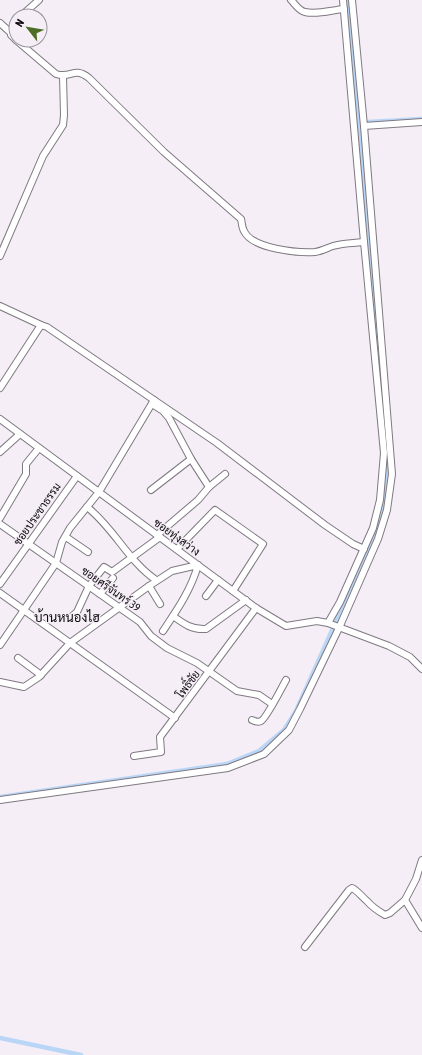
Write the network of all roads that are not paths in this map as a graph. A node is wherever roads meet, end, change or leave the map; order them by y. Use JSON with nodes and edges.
{"nodes":[{"id":1,"x":39,"y":0,"type":"edge"},
{"id":2,"x":290,"y":0,"type":"edge"},
{"id":3,"x":343,"y":0,"type":"edge"},
{"id":4,"x":352,"y":0,"type":"edge"},
{"id":5,"x":30,"y":8,"type":"edge"},
{"id":6,"x":344,"y":9,"type":"junction"},
{"id":7,"x":0,"y":23,"type":"edge"},
{"id":8,"x":8,"y":30,"type":"edge"},
{"id":9,"x":25,"y":48,"type":"edge"},
{"id":10,"x":63,"y":76,"type":"junction"},
{"id":11,"x":422,"y":122,"type":"edge"},
{"id":12,"x":364,"y":126,"type":"junction"},
{"id":13,"x":364,"y":242,"type":"junction"},
{"id":14,"x":0,"y":256,"type":"edge"},
{"id":15,"x":0,"y":306,"type":"edge"},
{"id":16,"x":41,"y":325,"type":"junction"},
{"id":17,"x":0,"y":386,"type":"edge"},
{"id":18,"x":153,"y":402,"type":"junction"},
{"id":19,"x":0,"y":419,"type":"edge"},
{"id":20,"x":20,"y":434,"type":"junction"},
{"id":21,"x":39,"y":448,"type":"junction"},
{"id":22,"x":0,"y":452,"type":"edge"},
{"id":23,"x":191,"y":459,"type":"junction"},
{"id":24,"x":225,"y":474,"type":"dead end"},
{"id":25,"x":77,"y":476,"type":"junction"},
{"id":26,"x":209,"y":487,"type":"junction"},
{"id":27,"x":151,"y":490,"type":"dead end"},
{"id":28,"x":99,"y":492,"type":"junction"},
{"id":29,"x":87,"y":507,"type":"junction"},
{"id":30,"x":0,"y":518,"type":"edge"},
{"id":31,"x":0,"y":524,"type":"edge"},
{"id":32,"x":158,"y":536,"type":"junction"},
{"id":33,"x":66,"y":537,"type":"junction"},
{"id":34,"x":29,"y":544,"type":"junction"},
{"id":35,"x":177,"y":549,"type":"junction"},
{"id":36,"x":364,"y":549,"type":"junction"},
{"id":37,"x":88,"y":552,"type":"dead end"},
{"id":38,"x":131,"y":557,"type":"junction"},
{"id":39,"x":56,"y":563,"type":"junction"},
{"id":40,"x":198,"y":565,"type":"junction"},
{"id":41,"x":113,"y":578,"type":"dead end"},
{"id":42,"x":156,"y":580,"type":"junction"},
{"id":43,"x":218,"y":580,"type":"junction"},
{"id":44,"x":0,"y":584,"type":"edge"},
{"id":45,"x":89,"y":586,"type":"junction"},
{"id":46,"x":149,"y":586,"type":"junction"},
{"id":47,"x":233,"y":591,"type":"junction"},
{"id":48,"x":0,"y":593,"type":"edge"},
{"id":49,"x":100,"y":594,"type":"junction"},
{"id":50,"x":206,"y":596,"type":"dead end"},
{"id":51,"x":246,"y":600,"type":"junction"},
{"id":52,"x":160,"y":604,"type":"dead end"},
{"id":53,"x":120,"y":608,"type":"junction"},
{"id":54,"x":256,"y":608,"type":"junction"},
{"id":55,"x":23,"y":609,"type":"junction"},
{"id":56,"x":173,"y":616,"type":"junction"},
{"id":57,"x":70,"y":618,"type":"dead end"},
{"id":58,"x":333,"y":626,"type":"junction"},
{"id":59,"x":163,"y":631,"type":"dead end"},
{"id":60,"x":70,"y":643,"type":"junction"},
{"id":61,"x":0,"y":645,"type":"edge"},
{"id":62,"x":18,"y":658,"type":"dead end"},
{"id":63,"x":422,"y":669,"type":"edge"},
{"id":64,"x":209,"y":672,"type":"junction"},
{"id":65,"x":40,"y":675,"type":"junction"},
{"id":66,"x":286,"y":680,"type":"dead end"},
{"id":67,"x":0,"y":682,"type":"edge"},
{"id":68,"x":272,"y":704,"type":"junction"},
{"id":69,"x":175,"y":718,"type":"junction"},
{"id":70,"x":252,"y":720,"type":"dead end"},
{"id":71,"x":134,"y":756,"type":"dead end"},
{"id":72,"x":0,"y":800,"type":"edge"},
{"id":73,"x":422,"y":860,"type":"edge"},
{"id":74,"x":405,"y":900,"type":"junction"},
{"id":75,"x":422,"y":928,"type":"edge"},
{"id":76,"x":305,"y":947,"type":"dead end"}],
"edges":[{"from":1,"to":5,"type":"street"},
{"from":2,"to":6,"type":"street"},
{"from":3,"to":6,"type":"street"},
{"from":4,"to":12,"type":"street"},
{"from":6,"to":13,"type":"street"},
{"from":7,"to":8,"type":"street"},
{"from":9,"to":10,"type":"street"},
{"from":10,"to":13,"type":"street"},
{"from":10,"to":14,"type":"street"},
{"from":11,"to":12,"type":"street"},
{"from":12,"to":58,"type":"street"},
{"from":13,"to":36,"type":"street"},
{"from":15,"to":16,"type":"street"},
{"from":16,"to":17,"type":"street"},
{"from":16,"to":18,"type":"street"},
{"from":18,"to":23,"type":"street"},
{"from":18,"to":28,"type":"street"},
{"from":18,"to":36,"type":"street"},
{"from":19,"to":20,"type":"street","name":"ซอยทุ่งสว่าง"},
{"from":20,"to":21,"type":"street","name":"ซอยทุ่งสว่าง"},
{"from":20,"to":22,"type":"street"},
{"from":21,"to":25,"type":"street","name":"ซอยทุ่งสว่าง"},
{"from":21,"to":30,"type":"street"},
{"from":23,"to":26,"type":"street"},
{"from":23,"to":27,"type":"street"},
{"from":24,"to":26,"type":"street"},
{"from":25,"to":28,"type":"street","name":"ซอยทุ่งสว่าง"},
{"from":25,"to":34,"type":"street","name":"ซอยประชาธรรม"},
{"from":26,"to":32,"type":"street"},
{"from":28,"to":29,"type":"street"},
{"from":28,"to":32,"type":"street","name":"ซอยทุ่งสว่าง"},
{"from":29,"to":33,"type":"street"},
{"from":29,"to":38,"type":"street"},
{"from":31,"to":34,"type":"street","name":"ซอยศรีจันทร์ 39"},
{"from":32,"to":35,"type":"street","name":"ซอยทุ่งสว่าง"},
{"from":32,"to":38,"type":"street"},
{"from":33,"to":37,"type":"street"},
{"from":33,"to":39,"type":"street"},
{"from":34,"to":39,"type":"street","name":"ซอยศรีจันทร์ 39"},
{"from":34,"to":44,"type":"street","name":"ซอยประชาธรรม"},
{"from":35,"to":40,"type":"street","name":"ซอยทุ่งสว่าง"},
{"from":35,"to":47,"type":"street"},
{"from":36,"to":58,"type":"street"},
{"from":38,"to":42,"type":"street"},
{"from":38,"to":45,"type":"street"},
{"from":39,"to":45,"type":"street","name":"ซอยศรีจันทร์ 39"},
{"from":39,"to":55,"type":"street"},
{"from":40,"to":42,"type":"street"},
{"from":40,"to":43,"type":"street","name":"ซอยทุ่งสว่าง"},
{"from":40,"to":56,"type":"street"},
{"from":41,"to":49,"type":"street"},
{"from":42,"to":46,"type":"street"},
{"from":43,"to":47,"type":"street","name":"ซอยทุ่งสว่าง"},
{"from":43,"to":50,"type":"street"},
{"from":45,"to":49,"type":"street","name":"ซอยศรีจันทร์ 39"},
{"from":45,"to":57,"type":"street"},
{"from":46,"to":52,"type":"street"},
{"from":46,"to":53,"type":"street"},
{"from":47,"to":51,"type":"street","name":"ซอยทุ่งสว่าง"},
{"from":48,"to":55,"type":"street"},
{"from":49,"to":53,"type":"street","name":"ซอยศรีจันทร์ 39"},
{"from":51,"to":54,"type":"street","name":"ซอยทุ่งสว่าง"},
{"from":51,"to":56,"type":"street"},
{"from":53,"to":60,"type":"street"},
{"from":53,"to":64,"type":"street","name":"ซอยศรีจันทร์ 39"},
{"from":54,"to":58,"type":"street","name":"ซอยทุ่งสว่าง"},
{"from":54,"to":64,"type":"street","name":"โพธิ์ชัย"},
{"from":55,"to":60,"type":"street"},
{"from":55,"to":61,"type":"street"},
{"from":56,"to":59,"type":"street"},
{"from":58,"to":63,"type":"street","name":"ซอยทุ่งสว่าง"},
{"from":58,"to":72,"type":"street"},
{"from":60,"to":65,"type":"street"},
{"from":60,"to":69,"type":"street"},
{"from":62,"to":65,"type":"street"},
{"from":64,"to":68,"type":"street","name":"ซอยศรีจันทร์ 39"},
{"from":64,"to":69,"type":"street","name":"โพธิ์ชัย"},
{"from":65,"to":67,"type":"street"},
{"from":66,"to":68,"type":"street"},
{"from":68,"to":70,"type":"street"},
{"from":69,"to":71,"type":"street","name":"โพธิ์ชัย"},
{"from":73,"to":74,"type":"street"},
{"from":74,"to":75,"type":"street"},
{"from":74,"to":76,"type":"street"}]}
